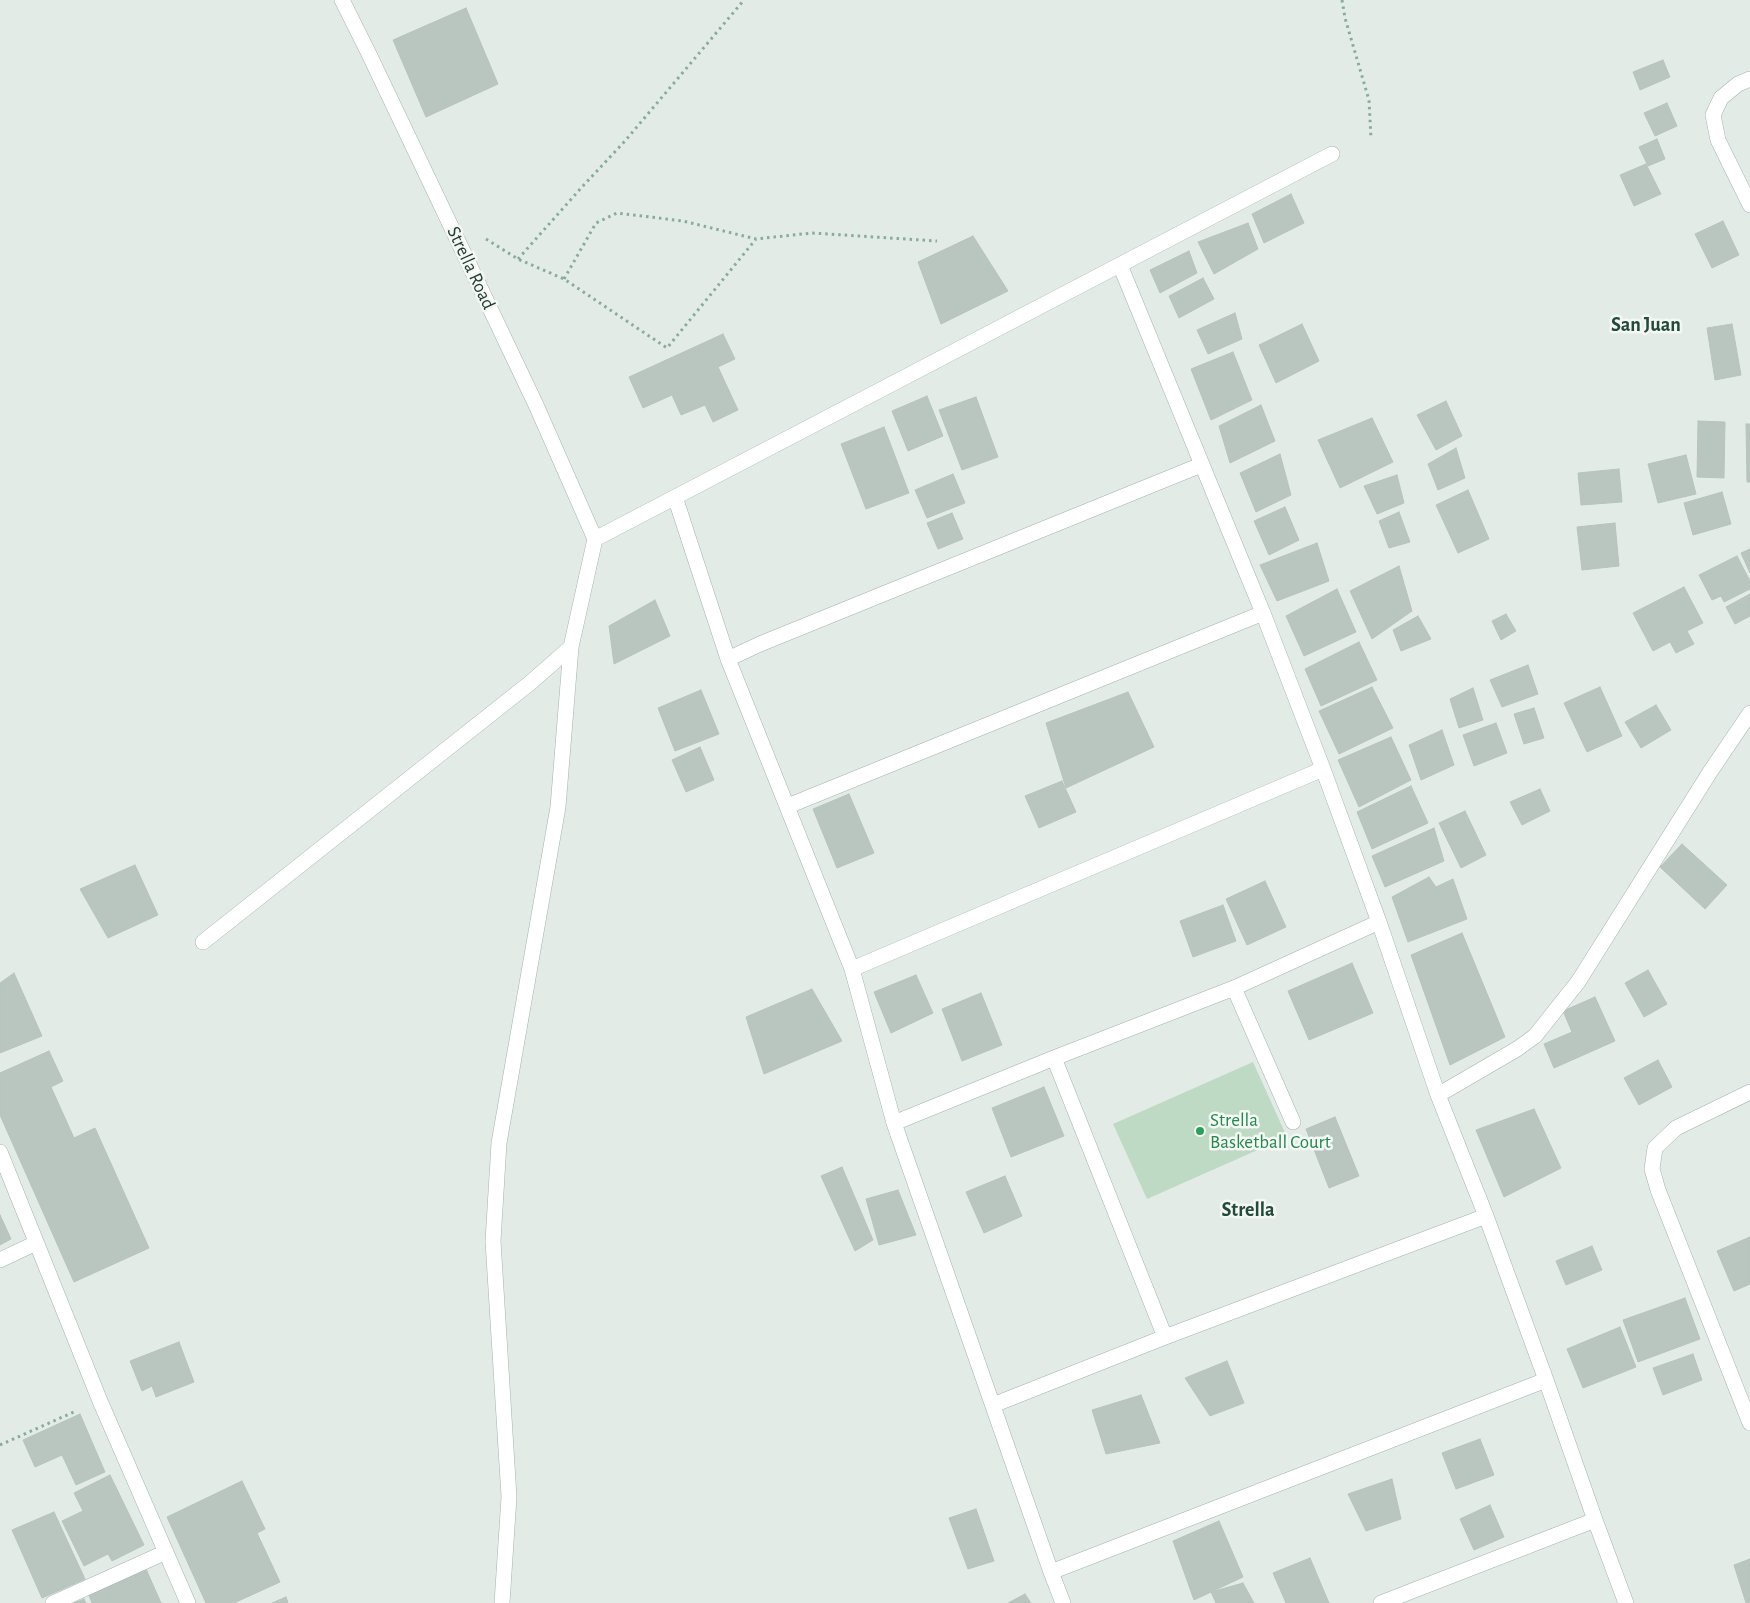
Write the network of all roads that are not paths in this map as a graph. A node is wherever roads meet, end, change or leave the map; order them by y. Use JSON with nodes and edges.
{"nodes":[{"id":1,"x":342,"y":0,"type":"edge"},
{"id":2,"x":1750,"y":79,"type":"edge"},
{"id":3,"x":1332,"y":154,"type":"dead end"},
{"id":4,"x":1750,"y":205,"type":"edge"},
{"id":5,"x":1120,"y":265,"type":"junction"},
{"id":6,"x":1201,"y":465,"type":"junction"},
{"id":7,"x":675,"y":497,"type":"junction"},
{"id":8,"x":595,"y":539,"type":"junction"},
{"id":9,"x":1263,"y":613,"type":"junction"},
{"id":10,"x":571,"y":647,"type":"junction"},
{"id":11,"x":728,"y":659,"type":"junction"},
{"id":12,"x":1750,"y":713,"type":"edge"},
{"id":13,"x":1323,"y":769,"type":"junction"},
{"id":14,"x":788,"y":806,"type":"junction"},
{"id":15,"x":1379,"y":922,"type":"junction"},
{"id":16,"x":203,"y":942,"type":"dead end"},
{"id":17,"x":852,"y":969,"type":"junction"},
{"id":18,"x":1234,"y":988,"type":"junction"},
{"id":19,"x":1054,"y":1058,"type":"junction"},
{"id":20,"x":1750,"y":1092,"type":"edge"},
{"id":21,"x":1438,"y":1095,"type":"junction"},
{"id":22,"x":1293,"y":1122,"type":"dead end"},
{"id":23,"x":894,"y":1123,"type":"junction"},
{"id":24,"x":0,"y":1152,"type":"edge"},
{"id":25,"x":1486,"y":1216,"type":"junction"},
{"id":26,"x":36,"y":1243,"type":"junction"},
{"id":27,"x":0,"y":1260,"type":"edge"},
{"id":28,"x":1164,"y":1337,"type":"junction"},
{"id":29,"x":1546,"y":1380,"type":"junction"},
{"id":30,"x":993,"y":1405,"type":"junction"},
{"id":31,"x":1750,"y":1423,"type":"edge"},
{"id":32,"x":1595,"y":1520,"type":"junction"},
{"id":33,"x":166,"y":1552,"type":"junction"},
{"id":34,"x":1050,"y":1572,"type":"junction"},
{"id":35,"x":53,"y":1603,"type":"edge"},
{"id":36,"x":188,"y":1603,"type":"edge"},
{"id":37,"x":502,"y":1603,"type":"edge"},
{"id":38,"x":1063,"y":1603,"type":"edge"},
{"id":39,"x":1381,"y":1603,"type":"edge"},
{"id":40,"x":1626,"y":1603,"type":"edge"}],
"edges":[{"from":1,"to":8,"type":"street","name":"Strella Road"},
{"from":2,"to":4,"type":"street"},
{"from":3,"to":5,"type":"street"},
{"from":5,"to":6,"type":"street"},
{"from":5,"to":7,"type":"street"},
{"from":6,"to":9,"type":"street"},
{"from":6,"to":11,"type":"street"},
{"from":7,"to":8,"type":"street"},
{"from":7,"to":11,"type":"street"},
{"from":8,"to":10,"type":"street"},
{"from":9,"to":13,"type":"street"},
{"from":9,"to":14,"type":"street"},
{"from":10,"to":16,"type":"street"},
{"from":10,"to":37,"type":"street"},
{"from":11,"to":14,"type":"street"},
{"from":12,"to":21,"type":"street"},
{"from":13,"to":15,"type":"street"},
{"from":13,"to":17,"type":"street"},
{"from":14,"to":17,"type":"street"},
{"from":15,"to":18,"type":"street"},
{"from":15,"to":21,"type":"street"},
{"from":17,"to":23,"type":"street"},
{"from":18,"to":19,"type":"street"},
{"from":18,"to":22,"type":"street"},
{"from":19,"to":23,"type":"street"},
{"from":19,"to":28,"type":"street"},
{"from":20,"to":31,"type":"street"},
{"from":21,"to":25,"type":"street"},
{"from":23,"to":30,"type":"street"},
{"from":24,"to":26,"type":"street"},
{"from":25,"to":28,"type":"street"},
{"from":25,"to":29,"type":"street"},
{"from":26,"to":27,"type":"street"},
{"from":26,"to":33,"type":"street"},
{"from":28,"to":30,"type":"street"},
{"from":29,"to":32,"type":"street"},
{"from":29,"to":34,"type":"street"},
{"from":30,"to":34,"type":"street"},
{"from":32,"to":39,"type":"street"},
{"from":32,"to":40,"type":"street"},
{"from":33,"to":35,"type":"street"},
{"from":33,"to":36,"type":"street"},
{"from":34,"to":38,"type":"street"}]}
